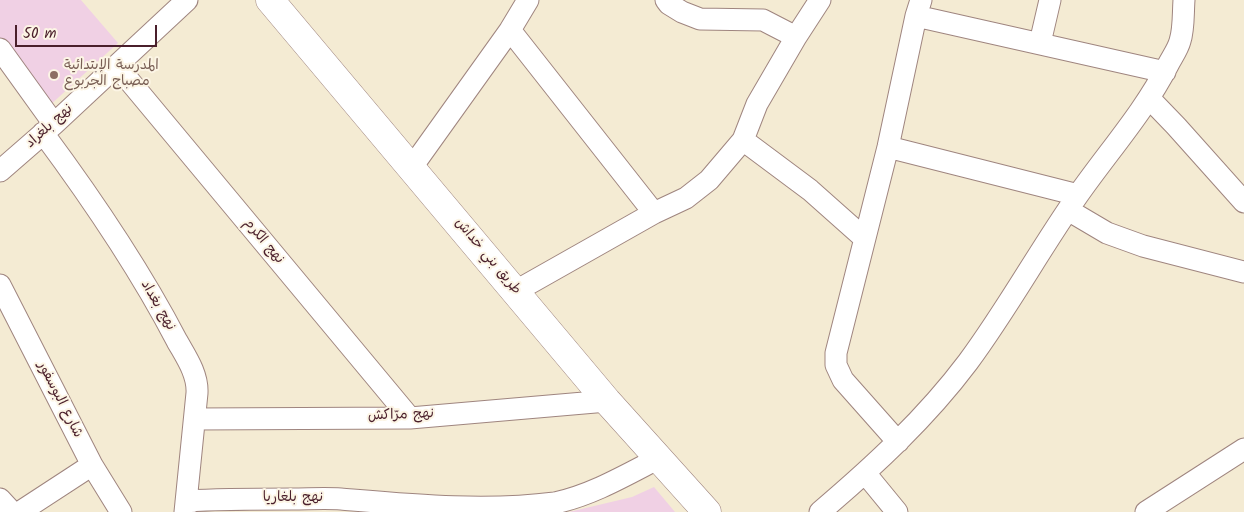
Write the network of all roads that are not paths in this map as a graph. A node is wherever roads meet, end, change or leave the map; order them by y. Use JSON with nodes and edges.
{"nodes":[{"id":1,"x":187,"y":0,"type":"edge"},
{"id":2,"x":270,"y":0,"type":"edge"},
{"id":3,"x":528,"y":0,"type":"edge"},
{"id":4,"x":666,"y":0,"type":"edge"},
{"id":5,"x":820,"y":0,"type":"edge"},
{"id":6,"x":1050,"y":0,"type":"edge"},
{"id":7,"x":1184,"y":0,"type":"edge"},
{"id":8,"x":918,"y":8,"type":"edge"},
{"id":9,"x":510,"y":30,"type":"junction"},
{"id":10,"x":796,"y":37,"type":"junction"},
{"id":11,"x":1040,"y":43,"type":"junction"},
{"id":12,"x":0,"y":49,"type":"edge"},
{"id":13,"x":117,"y":66,"type":"junction"},
{"id":14,"x":1165,"y":72,"type":"junction"},
{"id":15,"x":1149,"y":98,"type":"junction"},
{"id":16,"x":49,"y":128,"type":"junction"},
{"id":17,"x":743,"y":140,"type":"junction"},
{"id":18,"x":888,"y":147,"type":"junction"},
{"id":19,"x":412,"y":167,"type":"junction"},
{"id":20,"x":0,"y":171,"type":"edge"},
{"id":21,"x":1073,"y":202,"type":"junction"},
{"id":22,"x":1244,"y":202,"type":"edge"},
{"id":23,"x":654,"y":213,"type":"junction"},
{"id":24,"x":864,"y":238,"type":"junction"},
{"id":25,"x":1244,"y":272,"type":"edge"},
{"id":26,"x":0,"y":285,"type":"edge"},
{"id":27,"x":516,"y":291,"type":"junction"},
{"id":28,"x":607,"y":401,"type":"junction"},
{"id":29,"x":410,"y":418,"type":"junction"},
{"id":30,"x":195,"y":420,"type":"junction"},
{"id":31,"x":898,"y":442,"type":"junction"},
{"id":32,"x":1244,"y":448,"type":"edge"},
{"id":33,"x":659,"y":458,"type":"junction"},
{"id":34,"x":92,"y":465,"type":"junction"},
{"id":35,"x":865,"y":474,"type":"junction"},
{"id":36,"x":0,"y":499,"type":"edge"},
{"id":37,"x":316,"y":506,"type":"edge"},
{"id":38,"x":185,"y":507,"type":"edge"},
{"id":39,"x":12,"y":512,"type":"edge"},
{"id":40,"x":20,"y":512,"type":"edge"},
{"id":41,"x":121,"y":512,"type":"edge"},
{"id":42,"x":708,"y":512,"type":"edge"},
{"id":43,"x":820,"y":512,"type":"edge"},
{"id":44,"x":897,"y":512,"type":"edge"},
{"id":45,"x":1146,"y":512,"type":"edge"}],
"edges":[{"from":1,"to":13,"type":"street","name":"نهج بلغراد"},
{"from":2,"to":19,"type":"main road","name":"طريق بني خداش"},
{"from":3,"to":9,"type":"street"},
{"from":4,"to":10,"type":"street"},
{"from":5,"to":10,"type":"street"},
{"from":6,"to":11,"type":"street"},
{"from":7,"to":14,"type":"street"},
{"from":8,"to":11,"type":"street"},
{"from":8,"to":18,"type":"street"},
{"from":9,"to":19,"type":"street"},
{"from":9,"to":23,"type":"street"},
{"from":10,"to":17,"type":"street"},
{"from":11,"to":14,"type":"street"},
{"from":12,"to":16,"type":"street","name":"نهج بغداد"},
{"from":13,"to":16,"type":"street","name":"نهج بلغراد"},
{"from":13,"to":29,"type":"street","name":"نهج الكرم"},
{"from":14,"to":15,"type":"street"},
{"from":15,"to":21,"type":"street"},
{"from":15,"to":22,"type":"street"},
{"from":16,"to":20,"type":"street","name":"نهج بلغراد"},
{"from":16,"to":30,"type":"street","name":"نهج بغداد"},
{"from":17,"to":23,"type":"street"},
{"from":17,"to":24,"type":"street"},
{"from":18,"to":21,"type":"street"},
{"from":18,"to":24,"type":"street"},
{"from":19,"to":27,"type":"main road","name":"طريق بني خداش"},
{"from":21,"to":25,"type":"street"},
{"from":21,"to":31,"type":"street"},
{"from":23,"to":27,"type":"street"},
{"from":24,"to":31,"type":"street"},
{"from":26,"to":34,"type":"street","name":"شارع البوسفور"},
{"from":27,"to":28,"type":"main road","name":"طريق بني خداش"},
{"from":28,"to":29,"type":"street","name":"نهج مرّاكش"},
{"from":28,"to":33,"type":"main road","name":"طريق بني خداش"},
{"from":29,"to":30,"type":"street","name":"نهج مرّاكش"},
{"from":30,"to":38,"type":"street","name":"نهج بغداد"},
{"from":31,"to":35,"type":"street"},
{"from":32,"to":45,"type":"street"},
{"from":33,"to":37,"type":"street","name":"نهج بلغاريا"},
{"from":33,"to":42,"type":"main road","name":"طريق بني خداش"},
{"from":34,"to":40,"type":"street"},
{"from":34,"to":41,"type":"street","name":"شارع البوسفور"},
{"from":35,"to":43,"type":"street"},
{"from":35,"to":44,"type":"street"},
{"from":36,"to":39,"type":"street"},
{"from":37,"to":38,"type":"street","name":"نهج بلغاريا"}]}
